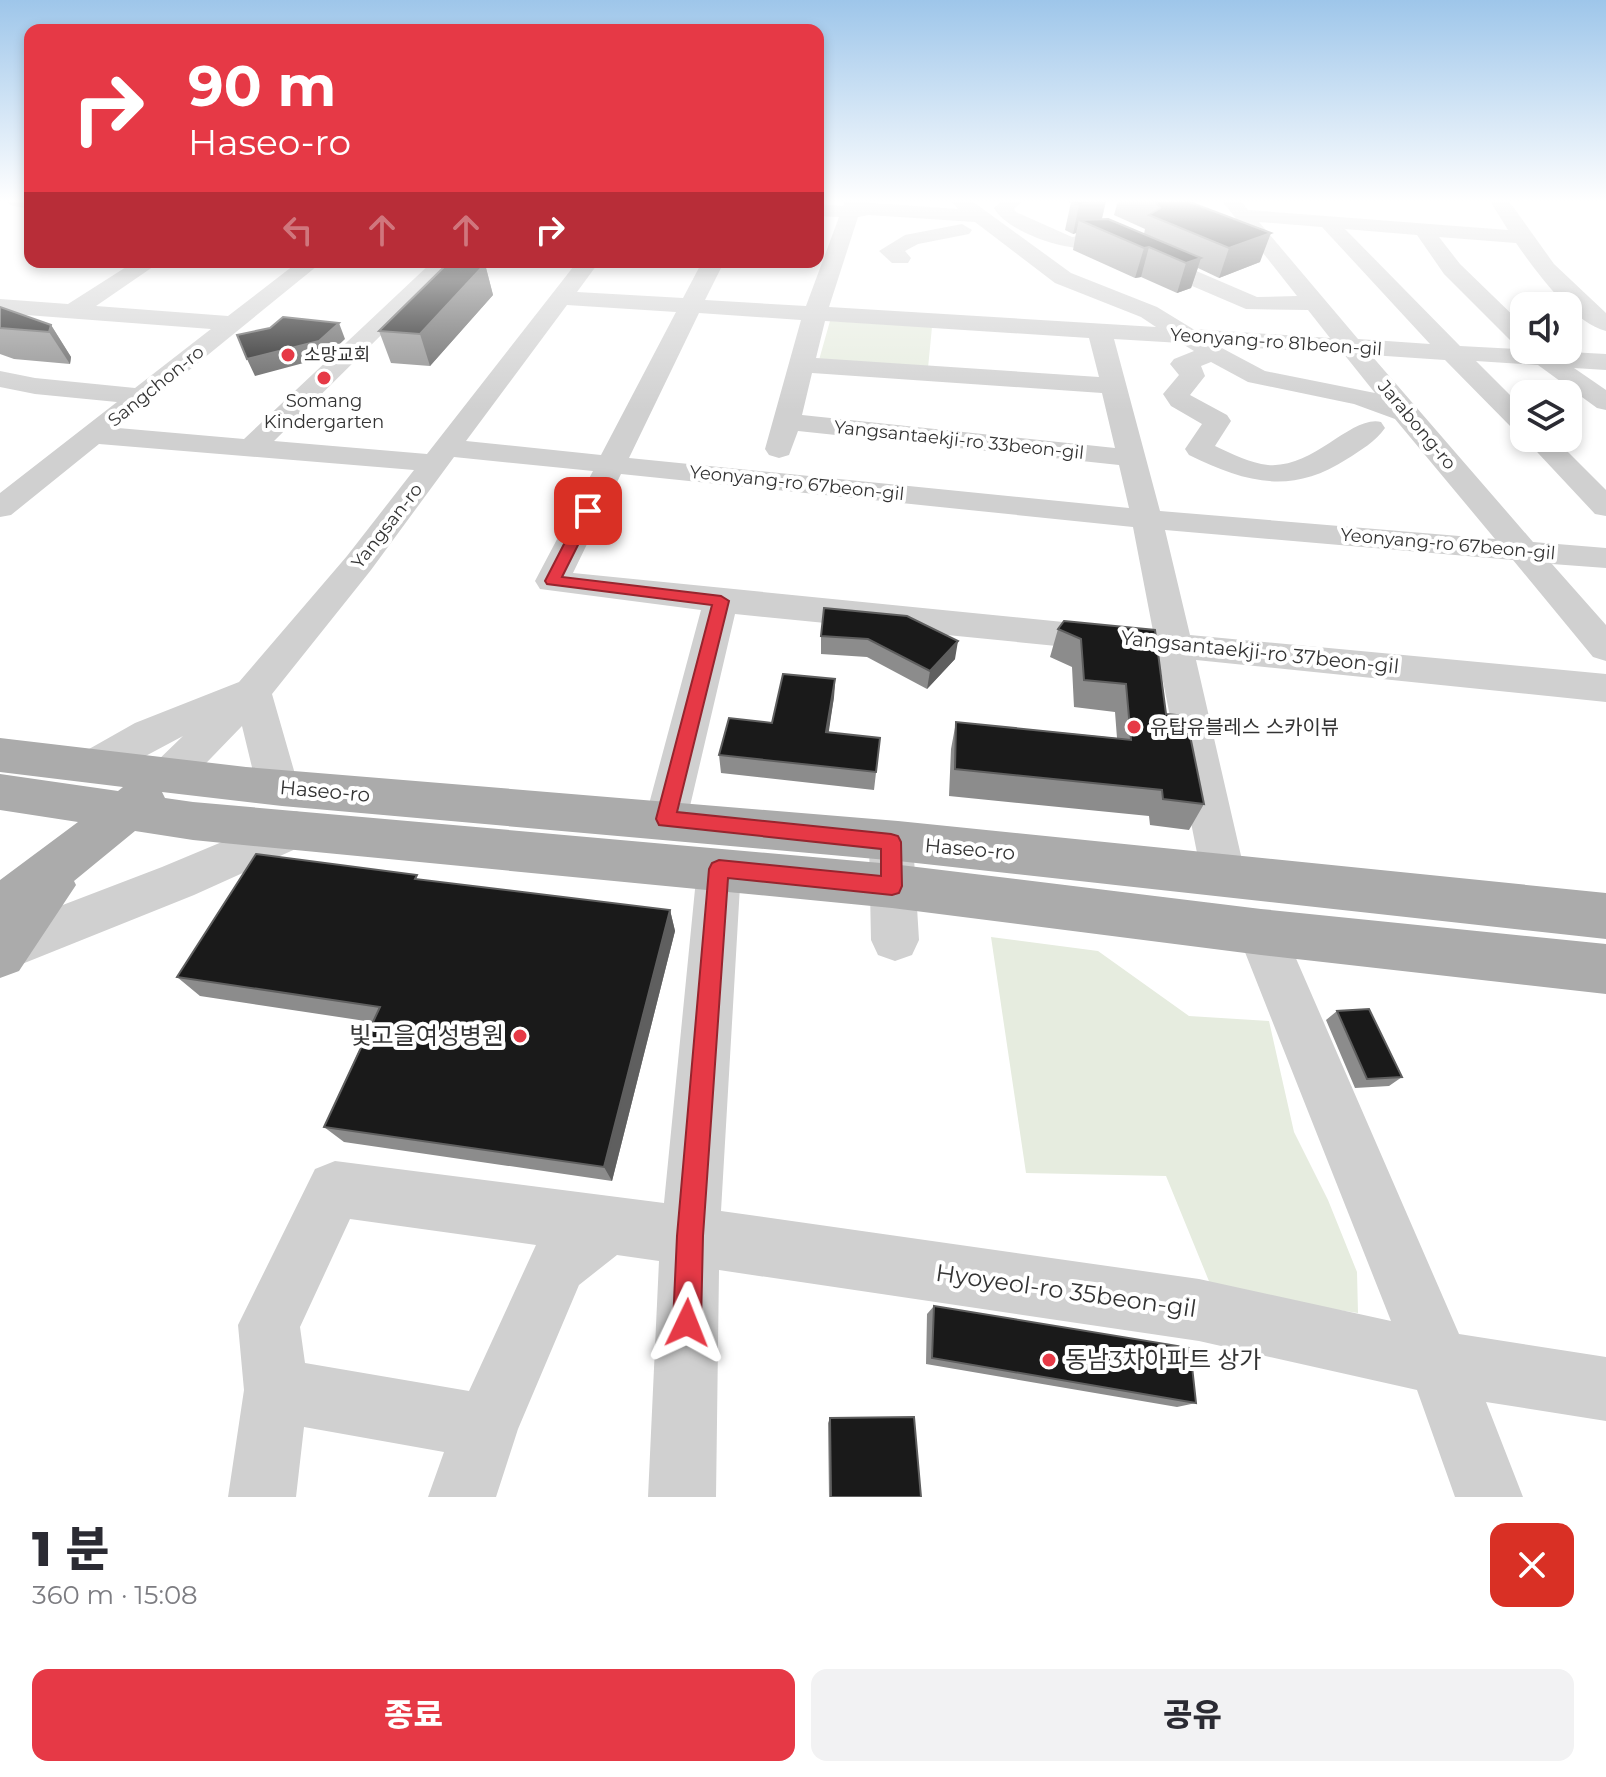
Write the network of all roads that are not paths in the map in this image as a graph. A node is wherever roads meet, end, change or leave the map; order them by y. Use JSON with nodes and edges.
{"nodes":[{"id":1,"x":135,"y":271,"type":"edge"},
{"id":2,"x":300,"y":271,"type":"edge"},
{"id":3,"x":435,"y":271,"type":"edge"},
{"id":4,"x":582,"y":271,"type":"edge"},
{"id":5,"x":708,"y":271,"type":"edge"},
{"id":6,"x":830,"y":271,"type":"edge"},
{"id":7,"x":1053,"y":271,"type":"edge"},
{"id":8,"x":1182,"y":271,"type":"edge"},
{"id":9,"x":1222,"y":271,"type":"edge"},
{"id":10,"x":1288,"y":271,"type":"edge"},
{"id":11,"x":1372,"y":271,"type":"edge"},
{"id":12,"x":1454,"y":271,"type":"edge"},
{"id":13,"x":1548,"y":271,"type":"edge"},
{"id":14,"x":563,"y":298,"type":"junction"},
{"id":15,"x":1314,"y":303,"type":"junction"},
{"id":16,"x":1268,"y":304,"type":"junction"},
{"id":17,"x":0,"y":306,"type":"edge"},
{"id":18,"x":688,"y":306,"type":"junction"},
{"id":19,"x":72,"y":312,"type":"junction"},
{"id":20,"x":815,"y":313,"type":"junction"},
{"id":21,"x":234,"y":324,"type":"junction"},
{"id":22,"x":1606,"y":324,"type":"edge"},
{"id":23,"x":1510,"y":326,"type":"edge"},
{"id":24,"x":1100,"y":331,"type":"junction"},
{"id":25,"x":1187,"y":336,"type":"junction"},
{"id":26,"x":1352,"y":347,"type":"junction"},
{"id":27,"x":1213,"y":353,"type":"junction"},
{"id":28,"x":1452,"y":353,"type":"junction"},
{"id":29,"x":1510,"y":354,"type":"edge"},
{"id":30,"x":1582,"y":359,"type":"edge"},
{"id":31,"x":1606,"y":362,"type":"edge"},
{"id":32,"x":1554,"y":364,"type":"edge"},
{"id":33,"x":801,"y":365,"type":"junction"},
{"id":34,"x":0,"y":379,"type":"edge"},
{"id":35,"x":1315,"y":389,"type":"junction"},
{"id":36,"x":143,"y":397,"type":"junction"},
{"id":37,"x":1116,"y":397,"type":"junction"},
{"id":38,"x":1606,"y":402,"type":"edge"},
{"id":39,"x":1510,"y":410,"type":"edge"},
{"id":40,"x":1405,"y":413,"type":"junction"},
{"id":41,"x":786,"y":422,"type":"junction"},
{"id":42,"x":1371,"y":428,"type":"junction"},
{"id":43,"x":95,"y":435,"type":"junction"},
{"id":44,"x":1427,"y":438,"type":"junction"},
{"id":45,"x":252,"y":447,"type":"junction"},
{"id":46,"x":1552,"y":452,"type":"edge"},
{"id":47,"x":441,"y":456,"type":"junction"},
{"id":48,"x":1131,"y":458,"type":"junction"},
{"id":49,"x":611,"y":464,"type":"junction"},
{"id":50,"x":771,"y":480,"type":"junction"},
{"id":51,"x":1606,"y":507,"type":"edge"},
{"id":52,"x":0,"y":508,"type":"edge"},
{"id":53,"x":1147,"y":519,"type":"junction"},
{"id":54,"x":1524,"y":551,"type":"junction"},
{"id":55,"x":1606,"y":558,"type":"edge"},
{"id":56,"x":721,"y":601,"type":"junction"},
{"id":57,"x":1171,"y":643,"type":"junction"},
{"id":58,"x":1606,"y":648,"type":"edge"},
{"id":59,"x":1606,"y":688,"type":"edge"},
{"id":60,"x":252,"y":692,"type":"junction"},
{"id":61,"x":0,"y":755,"type":"edge"},
{"id":62,"x":96,"y":764,"type":"junction"},
{"id":63,"x":168,"y":776,"type":"junction"},
{"id":64,"x":0,"y":792,"type":"edge"},
{"id":65,"x":287,"y":808,"type":"junction"},
{"id":66,"x":128,"y":810,"type":"junction"},
{"id":67,"x":666,"y":819,"type":"junction"},
{"id":68,"x":891,"y":864,"type":"junction"},
{"id":69,"x":719,"y":869,"type":"junction"},
{"id":70,"x":1223,"y":873,"type":"junction"},
{"id":71,"x":1606,"y":916,"type":"edge"},
{"id":72,"x":1261,"y":932,"type":"junction"},
{"id":73,"x":2,"y":937,"type":"edge"},
{"id":74,"x":895,"y":940,"type":"dead end"},
{"id":75,"x":1606,"y":969,"type":"edge"},
{"id":76,"x":609,"y":1225,"type":"junction"},
{"id":77,"x":690,"y":1236,"type":"junction"},
{"id":78,"x":1439,"y":1363,"type":"junction"},
{"id":79,"x":1606,"y":1389,"type":"edge"},
{"id":80,"x":276,"y":1390,"type":"junction"},
{"id":81,"x":486,"y":1427,"type":"junction"},
{"id":82,"x":262,"y":1497,"type":"edge"},
{"id":83,"x":462,"y":1497,"type":"edge"},
{"id":84,"x":682,"y":1497,"type":"edge"},
{"id":85,"x":1489,"y":1497,"type":"edge"}],
"edges":[{"from":1,"to":19,"type":"street"},
{"from":2,"to":21,"type":"street","name":"Sangchon-ro"},
{"from":3,"to":45,"type":"street"},
{"from":4,"to":14,"type":"street","name":"Yangsan-ro"},
{"from":5,"to":18,"type":"street","name":"Yangsantaekji-ro 37beon-gil"},
{"from":6,"to":20,"type":"street"},
{"from":7,"to":25,"type":"street"},
{"from":8,"to":16,"type":"street"},
{"from":9,"to":16,"type":"street"},
{"from":10,"to":15,"type":"street","name":"Jarabong-ro"},
{"from":11,"to":28,"type":"street"},
{"from":12,"to":23,"type":"street"},
{"from":13,"to":22,"type":"street"},
{"from":14,"to":18,"type":"street","name":"Yeonyang-ro 81beon-gil"},
{"from":14,"to":47,"type":"street","name":"Yangsan-ro"},
{"from":15,"to":16,"type":"street"},
{"from":15,"to":26,"type":"street","name":"Jarabong-ro"},
{"from":17,"to":19,"type":"street"},
{"from":18,"to":20,"type":"street","name":"Yeonyang-ro 81beon-gil"},
{"from":18,"to":49,"type":"street","name":"Yangsantaekji-ro 37beon-gil"},
{"from":19,"to":21,"type":"street"},
{"from":20,"to":24,"type":"street","name":"Yeonyang-ro 81beon-gil"},
{"from":20,"to":33,"type":"street"},
{"from":21,"to":36,"type":"street","name":"Sangchon-ro"},
{"from":24,"to":25,"type":"street","name":"Yeonyang-ro 81beon-gil"},
{"from":24,"to":37,"type":"street"},
{"from":25,"to":26,"type":"street","name":"Yeonyang-ro 81beon-gil"},
{"from":25,"to":27,"type":"street"},
{"from":26,"to":28,"type":"street","name":"Yeonyang-ro 81beon-gil"},
{"from":26,"to":40,"type":"street","name":"Jarabong-ro"},
{"from":27,"to":35,"type":"street"},
{"from":27,"to":42,"type":"street"},
{"from":28,"to":29,"type":"street","name":"Yeonyang-ro 81beon-gil"},
{"from":28,"to":39,"type":"street"},
{"from":30,"to":31,"type":"street","name":"Yeonyang-ro 81beon-gil"},
{"from":32,"to":38,"type":"street"},
{"from":33,"to":37,"type":"street"},
{"from":33,"to":41,"type":"street"},
{"from":34,"to":36,"type":"street"},
{"from":35,"to":40,"type":"street"},
{"from":35,"to":42,"type":"street"},
{"from":36,"to":43,"type":"street","name":"Sangchon-ro"},
{"from":37,"to":48,"type":"street"},
{"from":40,"to":44,"type":"street","name":"Jarabong-ro"},
{"from":41,"to":48,"type":"street","name":"Yangsantaekji-ro 33beon-gil"},
{"from":41,"to":50,"type":"street"},
{"from":42,"to":44,"type":"street"},
{"from":43,"to":45,"type":"street","name":"Yeonyang-ro 67beon-gil"},
{"from":43,"to":52,"type":"street","name":"Sangchon-ro"},
{"from":44,"to":54,"type":"street","name":"Jarabong-ro"},
{"from":45,"to":47,"type":"street","name":"Yeonyang-ro 67beon-gil"},
{"from":46,"to":51,"type":"street"},
{"from":47,"to":49,"type":"street","name":"Yeonyang-ro 67beon-gil"},
{"from":47,"to":60,"type":"street","name":"Yangsan-ro"},
{"from":48,"to":53,"type":"street"},
{"from":49,"to":50,"type":"street","name":"Yeonyang-ro 67beon-gil"},
{"from":49,"to":56,"type":"street","name":"Yangsantaekji-ro 37beon-gil"},
{"from":50,"to":53,"type":"street","name":"Yeonyang-ro 67beon-gil"},
{"from":53,"to":54,"type":"street","name":"Yeonyang-ro 67beon-gil"},
{"from":53,"to":57,"type":"street"},
{"from":54,"to":55,"type":"street","name":"Yeonyang-ro 67beon-gil"},
{"from":54,"to":58,"type":"street","name":"Jarabong-ro"},
{"from":56,"to":57,"type":"street","name":"Yangsantaekji-ro 37beon-gil"},
{"from":56,"to":67,"type":"street"},
{"from":57,"to":59,"type":"street","name":"Yangsantaekji-ro 37beon-gil"},
{"from":57,"to":70,"type":"street"},
{"from":60,"to":62,"type":"street"},
{"from":60,"to":63,"type":"street","name":"Yangsan-ro"},
{"from":60,"to":65,"type":"street"},
{"from":61,"to":62,"type":"main road","name":"Haseo-ro"},
{"from":62,"to":63,"type":"main road","name":"Haseo-ro"},
{"from":63,"to":65,"type":"main road","name":"Haseo-ro"},
{"from":63,"to":66,"type":"main road"},
{"from":64,"to":66,"type":"main road","name":"Haseo-ro"},
{"from":65,"to":66,"type":"main road","name":"Haseo-ro"},
{"from":65,"to":67,"type":"main road","name":"Haseo-ro"},
{"from":65,"to":69,"type":"main road","name":"Haseo-ro"},
{"from":65,"to":73,"type":"street"},
{"from":66,"to":73,"type":"main road"},
{"from":67,"to":68,"type":"main road","name":"Haseo-ro"},
{"from":68,"to":69,"type":"main road","name":"Haseo-ro"},
{"from":68,"to":70,"type":"main road","name":"Haseo-ro"},
{"from":68,"to":72,"type":"main road","name":"Haseo-ro"},
{"from":68,"to":74,"type":"street"},
{"from":69,"to":77,"type":"street"},
{"from":70,"to":71,"type":"main road","name":"Haseo-ro"},
{"from":72,"to":75,"type":"main road","name":"Haseo-ro"},
{"from":72,"to":78,"type":"street"},
{"from":76,"to":77,"type":"street"},
{"from":76,"to":80,"type":"street"},
{"from":76,"to":81,"type":"street"},
{"from":77,"to":78,"type":"street","name":"Hyoyeol-ro 35beon-gil"},
{"from":77,"to":84,"type":"street"},
{"from":78,"to":79,"type":"street","name":"Hyoyeol-ro 35beon-gil"},
{"from":78,"to":85,"type":"street"},
{"from":80,"to":81,"type":"street"},
{"from":80,"to":82,"type":"street"},
{"from":81,"to":83,"type":"street"}]}
